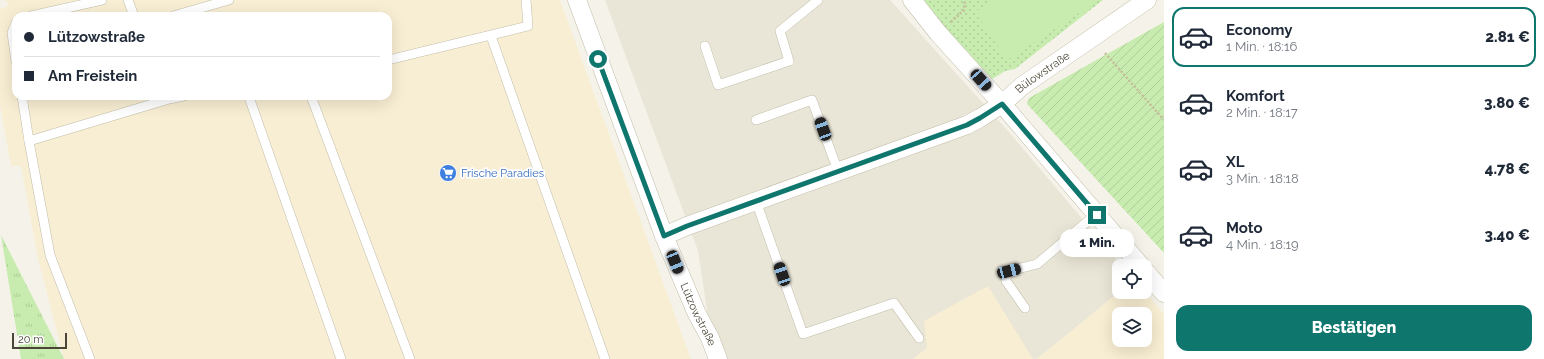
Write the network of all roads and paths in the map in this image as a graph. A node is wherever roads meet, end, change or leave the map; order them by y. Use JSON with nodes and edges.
{"nodes":[{"id":1,"x":102,"y":0,"type":"edge"},
{"id":2,"x":128,"y":0,"type":"edge"},
{"id":3,"x":229,"y":0,"type":"edge"},
{"id":4,"x":526,"y":0,"type":"edge"},
{"id":5,"x":576,"y":0,"type":"edge"},
{"id":6,"x":818,"y":0,"type":"edge"},
{"id":7,"x":912,"y":0,"type":"edge"},
{"id":8,"x":965,"y":0,"type":"edge"},
{"id":9,"x":1147,"y":0,"type":"edge"},
{"id":10,"x":964,"y":10,"type":"dead end"},
{"id":11,"x":49,"y":12,"type":"edge"},
{"id":12,"x":132,"y":12,"type":"edge"},
{"id":13,"x":187,"y":12,"type":"edge"},
{"id":14,"x":491,"y":36,"type":"junction"},
{"id":15,"x":705,"y":46,"type":"dead end"},
{"id":16,"x":1105,"y":53,"type":"dead end"},
{"id":17,"x":392,"y":59,"type":"edge"},
{"id":18,"x":23,"y":100,"type":"edge"},
{"id":19,"x":166,"y":100,"type":"edge"},
{"id":20,"x":250,"y":100,"type":"edge"},
{"id":21,"x":313,"y":100,"type":"edge"},
{"id":22,"x":1002,"y":104,"type":"junction"},
{"id":23,"x":756,"y":120,"type":"dead end"},
{"id":24,"x":1164,"y":120,"type":"edge"},
{"id":25,"x":29,"y":141,"type":"junction"},
{"id":26,"x":838,"y":171,"type":"junction"},
{"id":27,"x":756,"y":202,"type":"junction"},
{"id":28,"x":1097,"y":215,"type":"junction"},
{"id":29,"x":664,"y":236,"type":"junction"},
{"id":30,"x":1135,"y":259,"type":"edge"},
{"id":31,"x":1152,"y":279,"type":"edge"},
{"id":32,"x":1164,"y":293,"type":"edge"},
{"id":33,"x":1025,"y":308,"type":"dead end"},
{"id":34,"x":919,"y":338,"type":"dead end"},
{"id":35,"x":90,"y":359,"type":"edge"},
{"id":36,"x":340,"y":359,"type":"edge"},
{"id":37,"x":410,"y":359,"type":"edge"},
{"id":38,"x":605,"y":359,"type":"edge"},
{"id":39,"x":718,"y":359,"type":"edge"}],
"edges":[{"from":1,"to":11,"type":"lane"},
{"from":2,"to":12,"type":"lane"},
{"from":3,"to":13,"type":"lane"},
{"from":4,"to":14,"type":"lane"},
{"from":5,"to":29,"type":"street","name":"Lützowstraße"},
{"from":6,"to":15,"type":"lane"},
{"from":7,"to":22,"type":"street"},
{"from":8,"to":10,"type":"path"},
{"from":9,"to":22,"type":"street","name":"Bülowstraße"},
{"from":14,"to":17,"type":"lane"},
{"from":14,"to":38,"type":"lane"},
{"from":16,"to":24,"type":"path"},
{"from":18,"to":25,"type":"lane"},
{"from":19,"to":25,"type":"lane"},
{"from":20,"to":36,"type":"lane"},
{"from":21,"to":37,"type":"lane"},
{"from":22,"to":26,"type":"street","name":"Bülowstraße"},
{"from":22,"to":28,"type":"street"},
{"from":23,"to":26,"type":"lane"},
{"from":25,"to":35,"type":"lane"},
{"from":26,"to":27,"type":"street","name":"Bülowstraße"},
{"from":27,"to":29,"type":"street","name":"Bülowstraße"},
{"from":27,"to":34,"type":"lane"},
{"from":28,"to":30,"type":"street"},
{"from":28,"to":33,"type":"lane"},
{"from":29,"to":39,"type":"street","name":"Lützowstraße"},
{"from":31,"to":32,"type":"street"}]}
